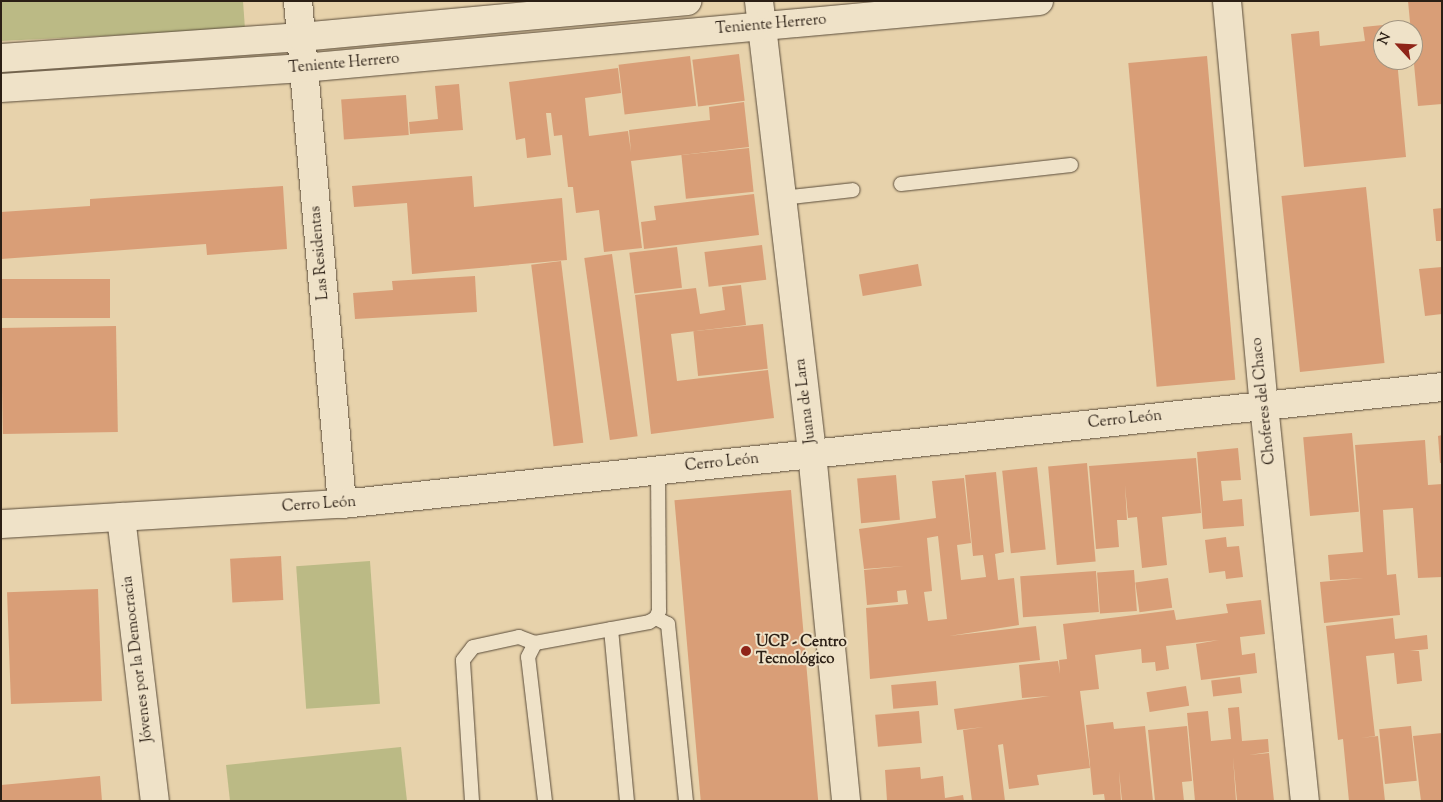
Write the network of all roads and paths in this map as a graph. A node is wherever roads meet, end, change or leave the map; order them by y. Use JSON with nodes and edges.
{"nodes":[{"id":1,"x":298,"y":1,"type":"edge"},
{"id":2,"x":687,"y":1,"type":"edge"},
{"id":3,"x":1039,"y":1,"type":"edge"},
{"id":4,"x":1227,"y":1,"type":"edge"},
{"id":5,"x":1006,"y":3,"type":"edge"},
{"id":6,"x":761,"y":13,"type":"edge"},
{"id":7,"x":529,"y":16,"type":"junction"},
{"id":8,"x":301,"y":37,"type":"junction"},
{"id":9,"x":536,"y":46,"type":"junction"},
{"id":10,"x":150,"y":48,"type":"junction"},
{"id":11,"x":1,"y":58,"type":"edge"},
{"id":12,"x":303,"y":68,"type":"junction"},
{"id":13,"x":152,"y":78,"type":"junction"},
{"id":14,"x":1,"y":88,"type":"edge"},
{"id":15,"x":1071,"y":165,"type":"dead end"},
{"id":16,"x":901,"y":184,"type":"dead end"},
{"id":17,"x":853,"y":190,"type":"dead end"},
{"id":18,"x":782,"y":198,"type":"junction"},
{"id":19,"x":1442,"y":387,"type":"edge"},
{"id":20,"x":1264,"y":405,"type":"junction"},
{"id":21,"x":812,"y":453,"type":"junction"},
{"id":22,"x":658,"y":469,"type":"junction"},
{"id":23,"x":342,"y":504,"type":"junction"},
{"id":24,"x":121,"y":517,"type":"junction"},
{"id":25,"x":1,"y":524,"type":"edge"},
{"id":26,"x":656,"y":618,"type":"junction"},
{"id":27,"x":611,"y":629,"type":"junction"},
{"id":28,"x":536,"y":643,"type":"junction"},
{"id":29,"x":155,"y":801,"type":"edge"},
{"id":30,"x":472,"y":801,"type":"edge"},
{"id":31,"x":545,"y":801,"type":"edge"},
{"id":32,"x":627,"y":801,"type":"edge"},
{"id":33,"x":686,"y":801,"type":"edge"},
{"id":34,"x":846,"y":801,"type":"edge"},
{"id":35,"x":1305,"y":801,"type":"edge"}],
"edges":[{"from":1,"to":8,"type":"street","name":"Las Residentas"},
{"from":2,"to":7,"type":"street","name":"Teniente Herrero"},
{"from":3,"to":5,"type":"street","name":"Teniente Herrero"},
{"from":4,"to":20,"type":"street","name":"Choferes del Chaco"},
{"from":5,"to":6,"type":"street","name":"Teniente Herrero"},
{"from":6,"to":9,"type":"street","name":"Teniente Herrero"},
{"from":6,"to":18,"type":"street","name":"Juana de Lara"},
{"from":7,"to":8,"type":"street","name":"Teniente Herrero"},
{"from":7,"to":9,"type":"street"},
{"from":8,"to":10,"type":"street","name":"Teniente Herrero"},
{"from":8,"to":12,"type":"street","name":"Las Residentas"},
{"from":9,"to":12,"type":"street","name":"Teniente Herrero"},
{"from":10,"to":11,"type":"street","name":"Teniente Herrero"},
{"from":10,"to":13,"type":"street"},
{"from":12,"to":13,"type":"street","name":"Teniente Herrero"},
{"from":12,"to":23,"type":"street","name":"Las Residentas"},
{"from":13,"to":14,"type":"street","name":"Teniente Herrero"},
{"from":15,"to":16,"type":"lane"},
{"from":17,"to":18,"type":"lane"},
{"from":18,"to":21,"type":"street","name":"Juana de Lara"},
{"from":19,"to":20,"type":"street","name":"Cerro León"},
{"from":20,"to":21,"type":"street","name":"Cerro León"},
{"from":20,"to":35,"type":"street","name":"Choferes del Chaco"},
{"from":21,"to":22,"type":"street","name":"Cerro León"},
{"from":21,"to":34,"type":"street","name":"Juana de Lara"},
{"from":22,"to":23,"type":"street","name":"Cerro León"},
{"from":22,"to":26,"type":"lane"},
{"from":23,"to":24,"type":"street","name":"Cerro León"},
{"from":24,"to":25,"type":"street","name":"Cerro León"},
{"from":24,"to":29,"type":"street","name":"Jóvenes por la Democracia"},
{"from":26,"to":27,"type":"lane"},
{"from":26,"to":33,"type":"lane"},
{"from":27,"to":28,"type":"lane"},
{"from":27,"to":32,"type":"lane"},
{"from":28,"to":30,"type":"lane"},
{"from":28,"to":31,"type":"lane"}]}
